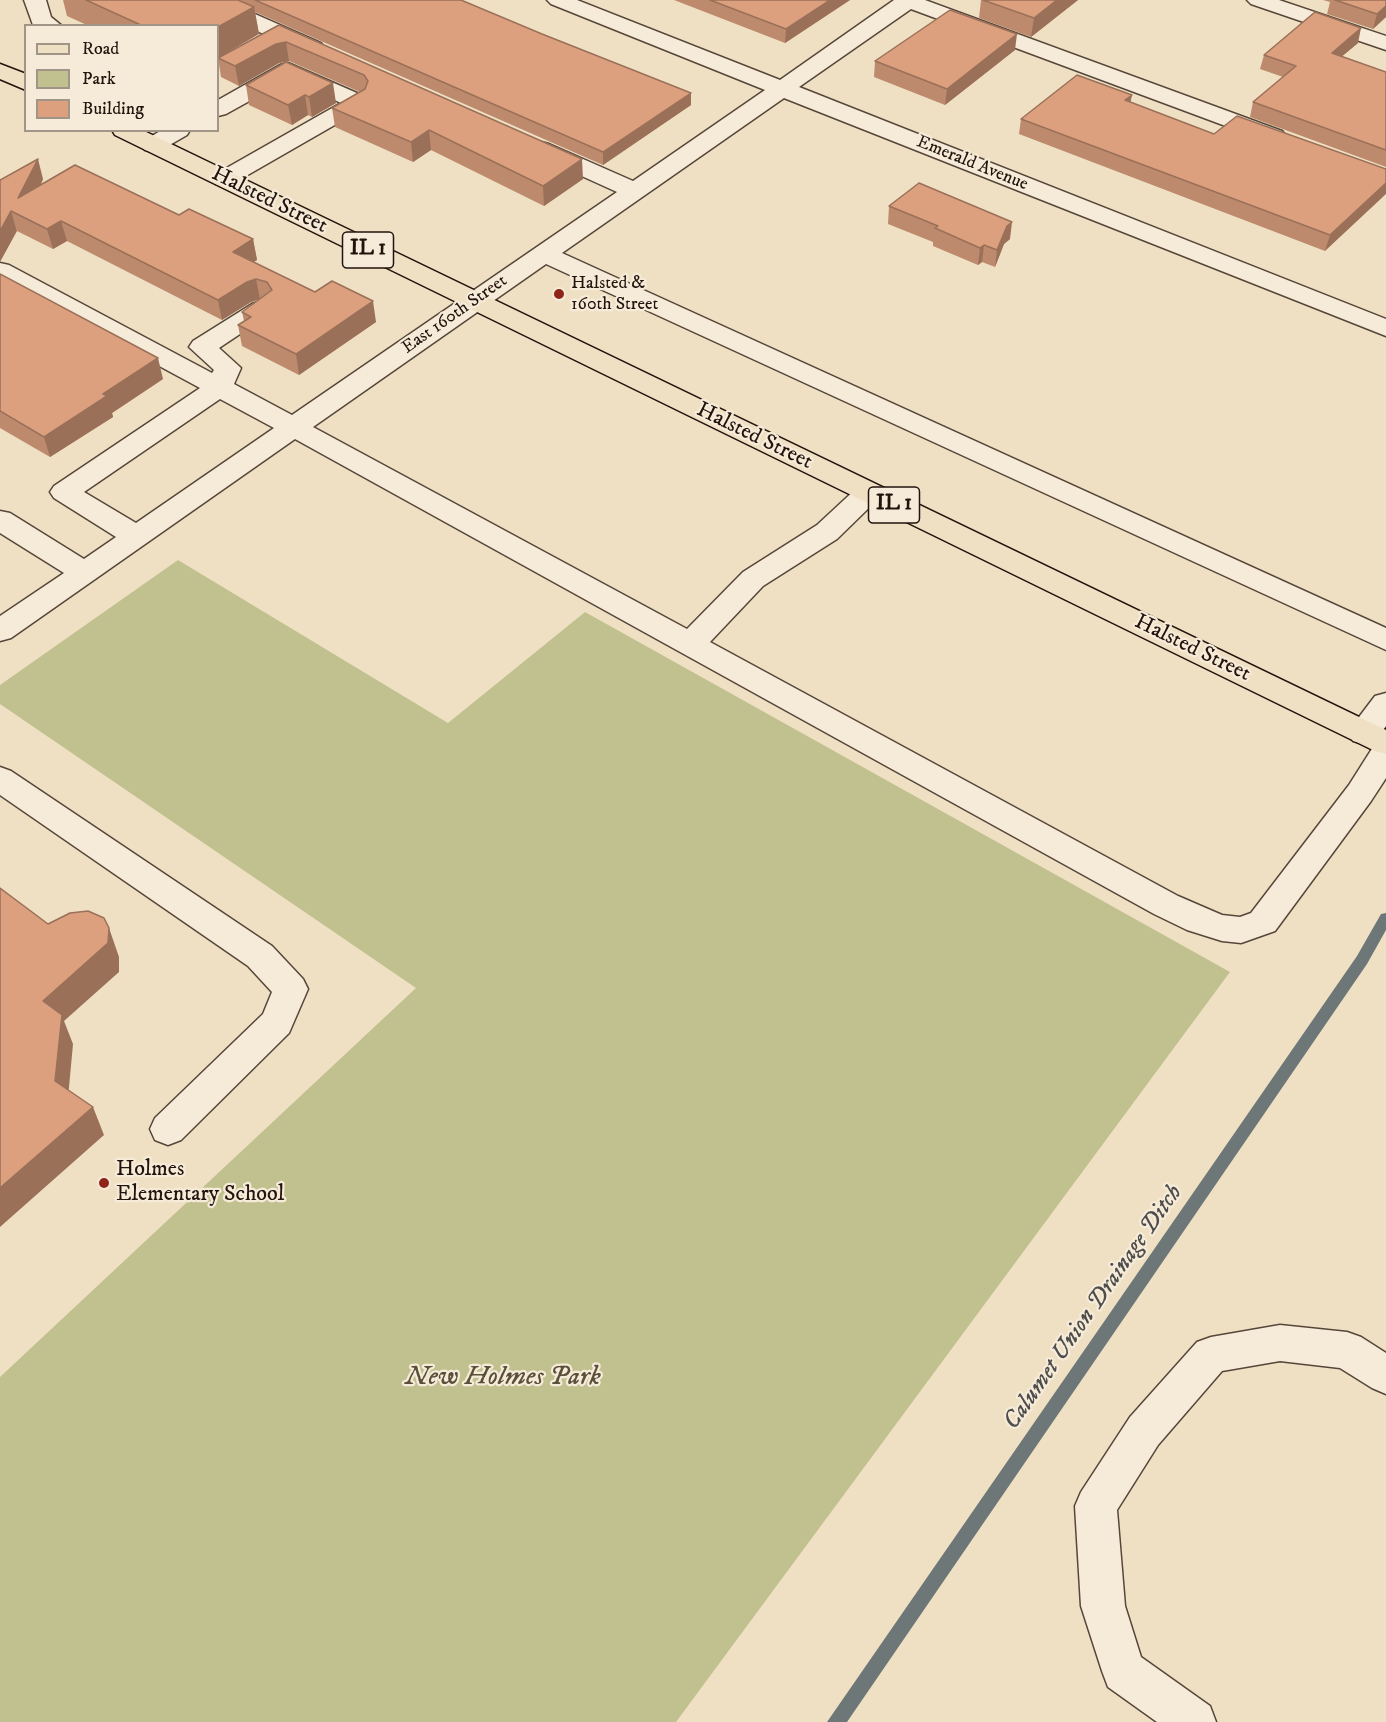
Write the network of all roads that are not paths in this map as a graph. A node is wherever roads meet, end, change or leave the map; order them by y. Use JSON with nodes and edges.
{"nodes":[{"id":1,"x":34,"y":0,"type":"edge"},
{"id":2,"x":205,"y":0,"type":"edge"},
{"id":3,"x":558,"y":0,"type":"edge"},
{"id":4,"x":908,"y":0,"type":"edge"},
{"id":5,"x":1258,"y":0,"type":"edge"},
{"id":6,"x":48,"y":24,"type":"edge"},
{"id":7,"x":281,"y":34,"type":"junction"},
{"id":8,"x":1386,"y":43,"type":"edge"},
{"id":9,"x":254,"y":49,"type":"edge"},
{"id":10,"x":335,"y":58,"type":"edge"},
{"id":11,"x":0,"y":70,"type":"edge"},
{"id":12,"x":24,"y":82,"type":"edge"},
{"id":13,"x":782,"y":89,"type":"junction"},
{"id":14,"x":219,"y":109,"type":"edge"},
{"id":15,"x":127,"y":132,"type":"edge"},
{"id":16,"x":176,"y":132,"type":"edge"},
{"id":17,"x":517,"y":138,"type":"edge"},
{"id":18,"x":1297,"y":144,"type":"edge"},
{"id":19,"x":153,"y":145,"type":"junction"},
{"id":20,"x":224,"y":179,"type":"junction"},
{"id":21,"x":635,"y":191,"type":"junction"},
{"id":22,"x":545,"y":254,"type":"junction"},
{"id":23,"x":0,"y":270,"type":"edge"},
{"id":24,"x":475,"y":302,"type":"junction"},
{"id":25,"x":261,"y":309,"type":"edge"},
{"id":26,"x":1386,"y":328,"type":"edge"},
{"id":27,"x":219,"y":387,"type":"junction"},
{"id":28,"x":293,"y":427,"type":"junction"},
{"id":29,"x":868,"y":492,"type":"junction"},
{"id":30,"x":0,"y":520,"type":"edge"},
{"id":31,"x":136,"y":536,"type":"junction"},
{"id":32,"x":84,"y":572,"type":"junction"},
{"id":33,"x":0,"y":631,"type":"edge"},
{"id":34,"x":1386,"y":640,"type":"edge"},
{"id":35,"x":689,"y":645,"type":"junction"},
{"id":36,"x":1386,"y":704,"type":"edge"},
{"id":37,"x":1379,"y":742,"type":"edge"},
{"id":38,"x":0,"y":779,"type":"edge"},
{"id":39,"x":168,"y":1129,"type":"dead end"},
{"id":40,"x":1386,"y":1375,"type":"edge"},
{"id":41,"x":1194,"y":1722,"type":"edge"}],
"edges":[{"from":1,"to":6,"type":"street"},
{"from":2,"to":7,"type":"street"},
{"from":3,"to":13,"type":"street","name":"Emerald Avenue"},
{"from":4,"to":13,"type":"street","name":"East 160th Street"},
{"from":4,"to":18,"type":"street"},
{"from":5,"to":8,"type":"street"},
{"from":7,"to":9,"type":"street"},
{"from":7,"to":10,"type":"street"},
{"from":11,"to":12,"type":"main road"},
{"from":13,"to":21,"type":"street","name":"East 160th Street"},
{"from":13,"to":26,"type":"street","name":"Emerald Avenue"},
{"from":14,"to":20,"type":"street"},
{"from":15,"to":19,"type":"main road","name":"Halsted Street","number":"IL 1"},
{"from":16,"to":19,"type":"street"},
{"from":17,"to":21,"type":"street"},
{"from":19,"to":20,"type":"main road","name":"Halsted Street","number":"IL 1"},
{"from":20,"to":24,"type":"main road","name":"Halsted Street","number":"IL 1"},
{"from":21,"to":22,"type":"street","name":"East 160th Street"},
{"from":22,"to":24,"type":"street","name":"East 160th Street"},
{"from":22,"to":34,"type":"street"},
{"from":23,"to":27,"type":"street"},
{"from":24,"to":28,"type":"street","name":"East 160th Street"},
{"from":24,"to":29,"type":"main road","name":"Halsted Street","number":"IL 1"},
{"from":25,"to":27,"type":"street"},
{"from":27,"to":28,"type":"street"},
{"from":27,"to":31,"type":"street"},
{"from":28,"to":31,"type":"street","name":"East 160th Street"},
{"from":28,"to":35,"type":"street"},
{"from":29,"to":35,"type":"street"},
{"from":29,"to":37,"type":"main road","name":"Halsted Street","number":"IL 1"},
{"from":30,"to":32,"type":"street"},
{"from":31,"to":32,"type":"street","name":"East 160th Street"},
{"from":32,"to":33,"type":"street","name":"East 160th Street"},
{"from":35,"to":37,"type":"street"},
{"from":36,"to":37,"type":"street"},
{"from":38,"to":39,"type":"street"},
{"from":40,"to":41,"type":"street"}]}
